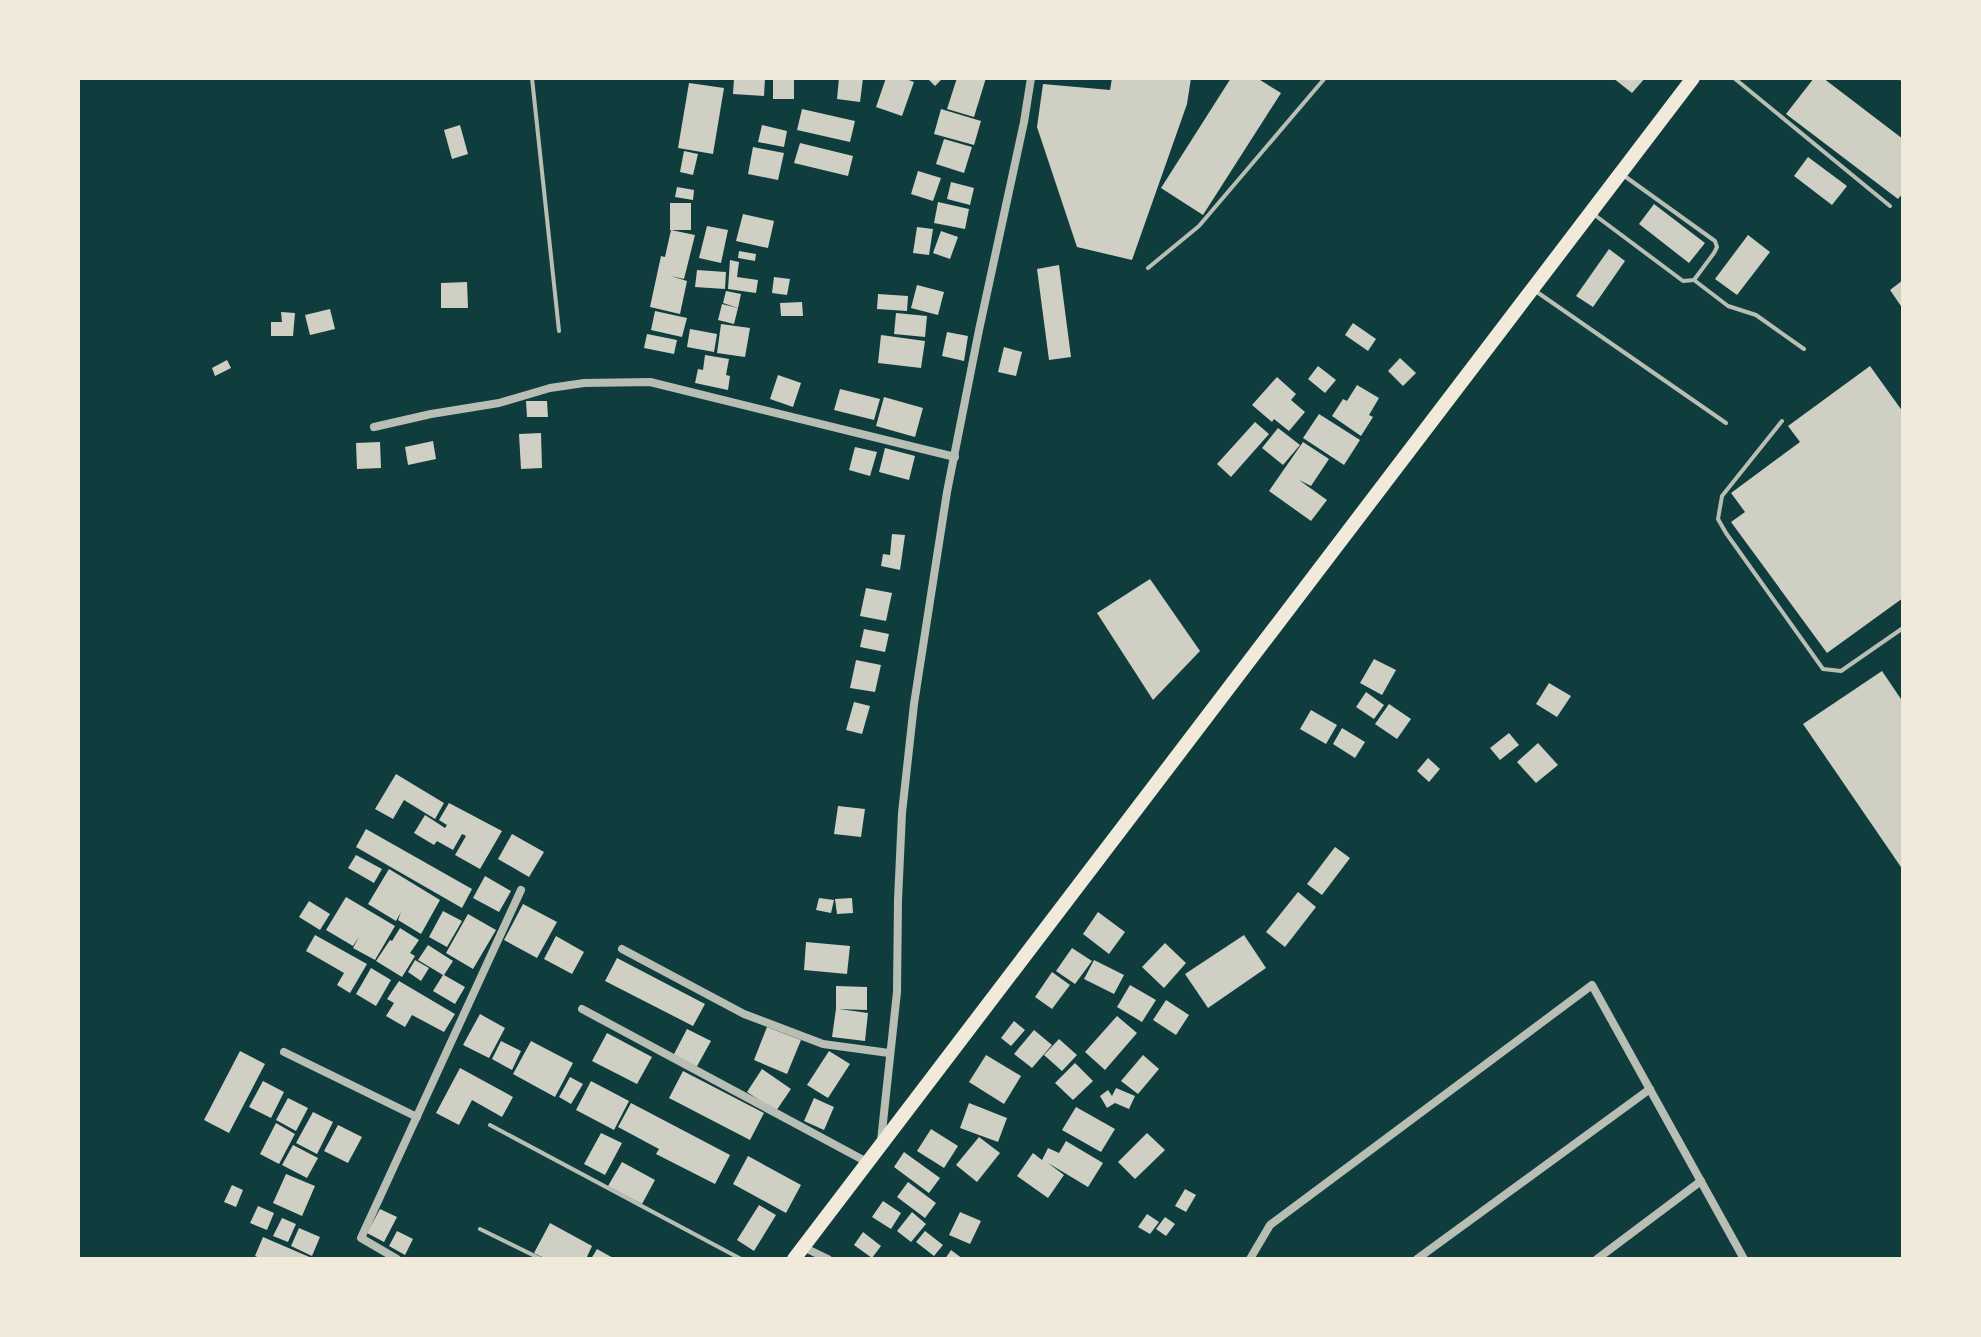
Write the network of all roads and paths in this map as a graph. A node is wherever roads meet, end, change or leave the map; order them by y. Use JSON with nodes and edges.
{"nodes":[{"id":1,"x":532,"y":78,"type":"edge"},
{"id":2,"x":1031,"y":78,"type":"edge"},
{"id":3,"x":1325,"y":78,"type":"edge"},
{"id":4,"x":1734,"y":78,"type":"edge"},
{"id":5,"x":1686,"y":80,"type":"edge"},
{"id":6,"x":1620,"y":173,"type":"junction"},
{"id":7,"x":1890,"y":206,"type":"dead end"},
{"id":8,"x":1590,"y":212,"type":"junction"},
{"id":9,"x":1148,"y":268,"type":"dead end"},
{"id":10,"x":1694,"y":280,"type":"junction"},
{"id":11,"x":1532,"y":289,"type":"junction"},
{"id":12,"x":559,"y":331,"type":"dead end"},
{"id":13,"x":1804,"y":349,"type":"dead end"},
{"id":14,"x":1782,"y":421,"type":"dead end"},
{"id":15,"x":1726,"y":423,"type":"dead end"},
{"id":16,"x":374,"y":427,"type":"dead end"},
{"id":17,"x":955,"y":457,"type":"junction"},
{"id":18,"x":1903,"y":628,"type":"edge"},
{"id":19,"x":521,"y":890,"type":"dead end"},
{"id":20,"x":622,"y":949,"type":"dead end"},
{"id":21,"x":582,"y":1009,"type":"dead end"},
{"id":22,"x":284,"y":1052,"type":"dead end"},
{"id":23,"x":889,"y":1053,"type":"junction"},
{"id":24,"x":1650,"y":1089,"type":"junction"},
{"id":25,"x":417,"y":1117,"type":"junction"},
{"id":26,"x":490,"y":1125,"type":"dead end"},
{"id":27,"x":880,"y":1145,"type":"junction"},
{"id":28,"x":867,"y":1162,"type":"junction"},
{"id":29,"x":1701,"y":1181,"type":"junction"},
{"id":30,"x":480,"y":1229,"type":"dead end"},
{"id":31,"x":797,"y":1256,"type":"edge"},
{"id":32,"x":1609,"y":1256,"type":"edge"},
{"id":33,"x":397,"y":1259,"type":"edge"},
{"id":34,"x":541,"y":1259,"type":"edge"},
{"id":35,"x":741,"y":1259,"type":"edge"},
{"id":36,"x":828,"y":1259,"type":"edge"},
{"id":37,"x":1250,"y":1259,"type":"edge"},
{"id":38,"x":1417,"y":1259,"type":"edge"},
{"id":39,"x":1597,"y":1259,"type":"edge"},
{"id":40,"x":1744,"y":1259,"type":"edge"}],
"edges":[{"from":1,"to":12,"type":"lane"},
{"from":2,"to":17,"type":"street"},
{"from":3,"to":9,"type":"lane"},
{"from":4,"to":7,"type":"lane"},
{"from":5,"to":6,"type":"highway"},
{"from":6,"to":8,"type":"highway"},
{"from":6,"to":10,"type":"lane"},
{"from":8,"to":10,"type":"lane"},
{"from":8,"to":11,"type":"highway"},
{"from":10,"to":13,"type":"lane"},
{"from":11,"to":15,"type":"lane"},
{"from":11,"to":27,"type":"highway"},
{"from":14,"to":18,"type":"lane"},
{"from":16,"to":17,"type":"street"},
{"from":17,"to":23,"type":"street"},
{"from":19,"to":25,"type":"street"},
{"from":20,"to":23,"type":"street"},
{"from":21,"to":28,"type":"street"},
{"from":22,"to":25,"type":"street"},
{"from":23,"to":27,"type":"street"},
{"from":24,"to":29,"type":"street"},
{"from":24,"to":37,"type":"street"},
{"from":24,"to":38,"type":"street"},
{"from":25,"to":33,"type":"street"},
{"from":26,"to":35,"type":"lane"},
{"from":27,"to":28,"type":"highway"},
{"from":28,"to":31,"type":"highway"},
{"from":29,"to":32,"type":"street"},
{"from":29,"to":40,"type":"street"},
{"from":30,"to":34,"type":"lane"},
{"from":31,"to":36,"type":"street"},
{"from":32,"to":39,"type":"street"}]}
